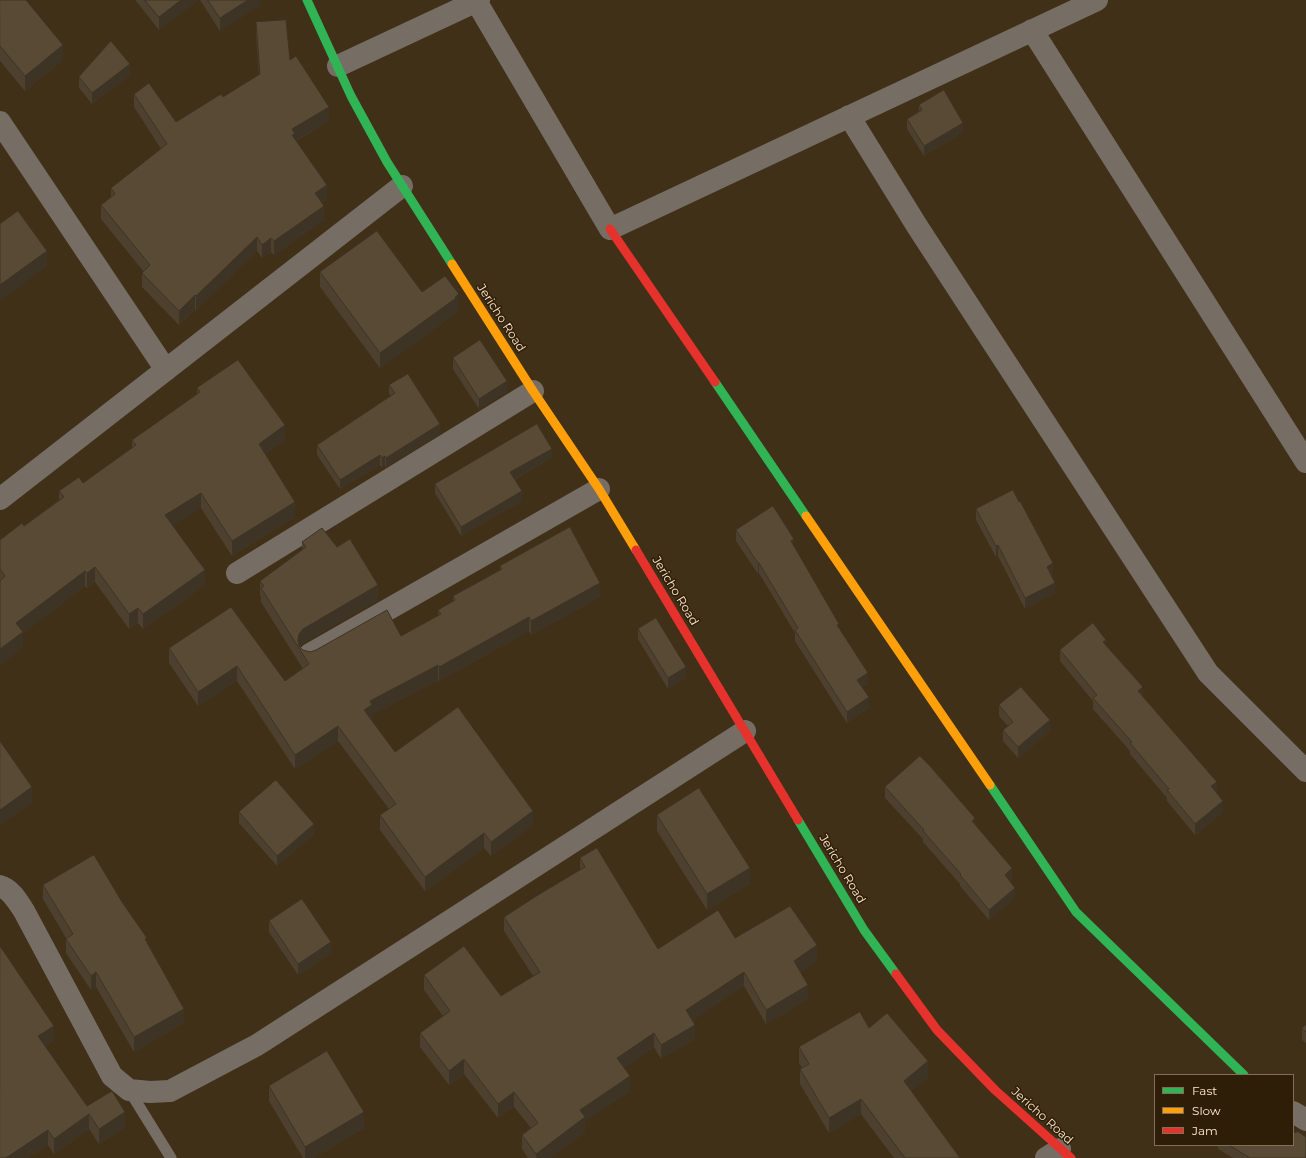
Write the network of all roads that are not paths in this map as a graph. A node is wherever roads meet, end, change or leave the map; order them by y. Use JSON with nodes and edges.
{"nodes":[{"id":1,"x":307,"y":0,"type":"edge"},
{"id":2,"x":1097,"y":0,"type":"edge"},
{"id":3,"x":478,"y":1,"type":"edge"},
{"id":4,"x":1032,"y":30,"type":"junction"},
{"id":5,"x":338,"y":66,"type":"junction"},
{"id":6,"x":849,"y":116,"type":"junction"},
{"id":7,"x":0,"y":122,"type":"edge"},
{"id":8,"x":402,"y":186,"type":"junction"},
{"id":9,"x":610,"y":229,"type":"junction"},
{"id":10,"x":166,"y":370,"type":"junction"},
{"id":11,"x":533,"y":391,"type":"junction"},
{"id":12,"x":1306,"y":462,"type":"edge"},
{"id":13,"x":599,"y":489,"type":"junction"},
{"id":14,"x":0,"y":499,"type":"edge"},
{"id":15,"x":237,"y":573,"type":"dead end"},
{"id":16,"x":310,"y":654,"type":"edge"},
{"id":17,"x":745,"y":731,"type":"junction"},
{"id":18,"x":1306,"y":771,"type":"edge"},
{"id":19,"x":0,"y":886,"type":"edge"},
{"id":20,"x":1243,"y":1074,"type":"edge"},
{"id":21,"x":129,"y":1090,"type":"junction"},
{"id":22,"x":1294,"y":1113,"type":"edge"},
{"id":23,"x":1306,"y":1120,"type":"edge"},
{"id":24,"x":1059,"y":1155,"type":"edge"},
{"id":25,"x":171,"y":1158,"type":"edge"}],
"edges":[{"from":1,"to":5,"type":"street","name":"Jericho Road"},
{"from":2,"to":4,"type":"street"},
{"from":3,"to":5,"type":"street"},
{"from":3,"to":9,"type":"street"},
{"from":4,"to":6,"type":"street"},
{"from":4,"to":12,"type":"street"},
{"from":5,"to":8,"type":"street","name":"Jericho Road"},
{"from":6,"to":9,"type":"street"},
{"from":6,"to":18,"type":"street"},
{"from":7,"to":10,"type":"street"},
{"from":8,"to":10,"type":"street"},
{"from":8,"to":11,"type":"street","name":"Jericho Road"},
{"from":9,"to":20,"type":"street"},
{"from":10,"to":14,"type":"street"},
{"from":11,"to":13,"type":"street","name":"Jericho Road"},
{"from":11,"to":15,"type":"street"},
{"from":13,"to":16,"type":"street"},
{"from":13,"to":17,"type":"street","name":"Jericho Road"},
{"from":17,"to":21,"type":"street"},
{"from":17,"to":24,"type":"street","name":"Jericho Road"},
{"from":19,"to":21,"type":"street"},
{"from":21,"to":25,"type":"lane"},
{"from":22,"to":23,"type":"street"}]}
